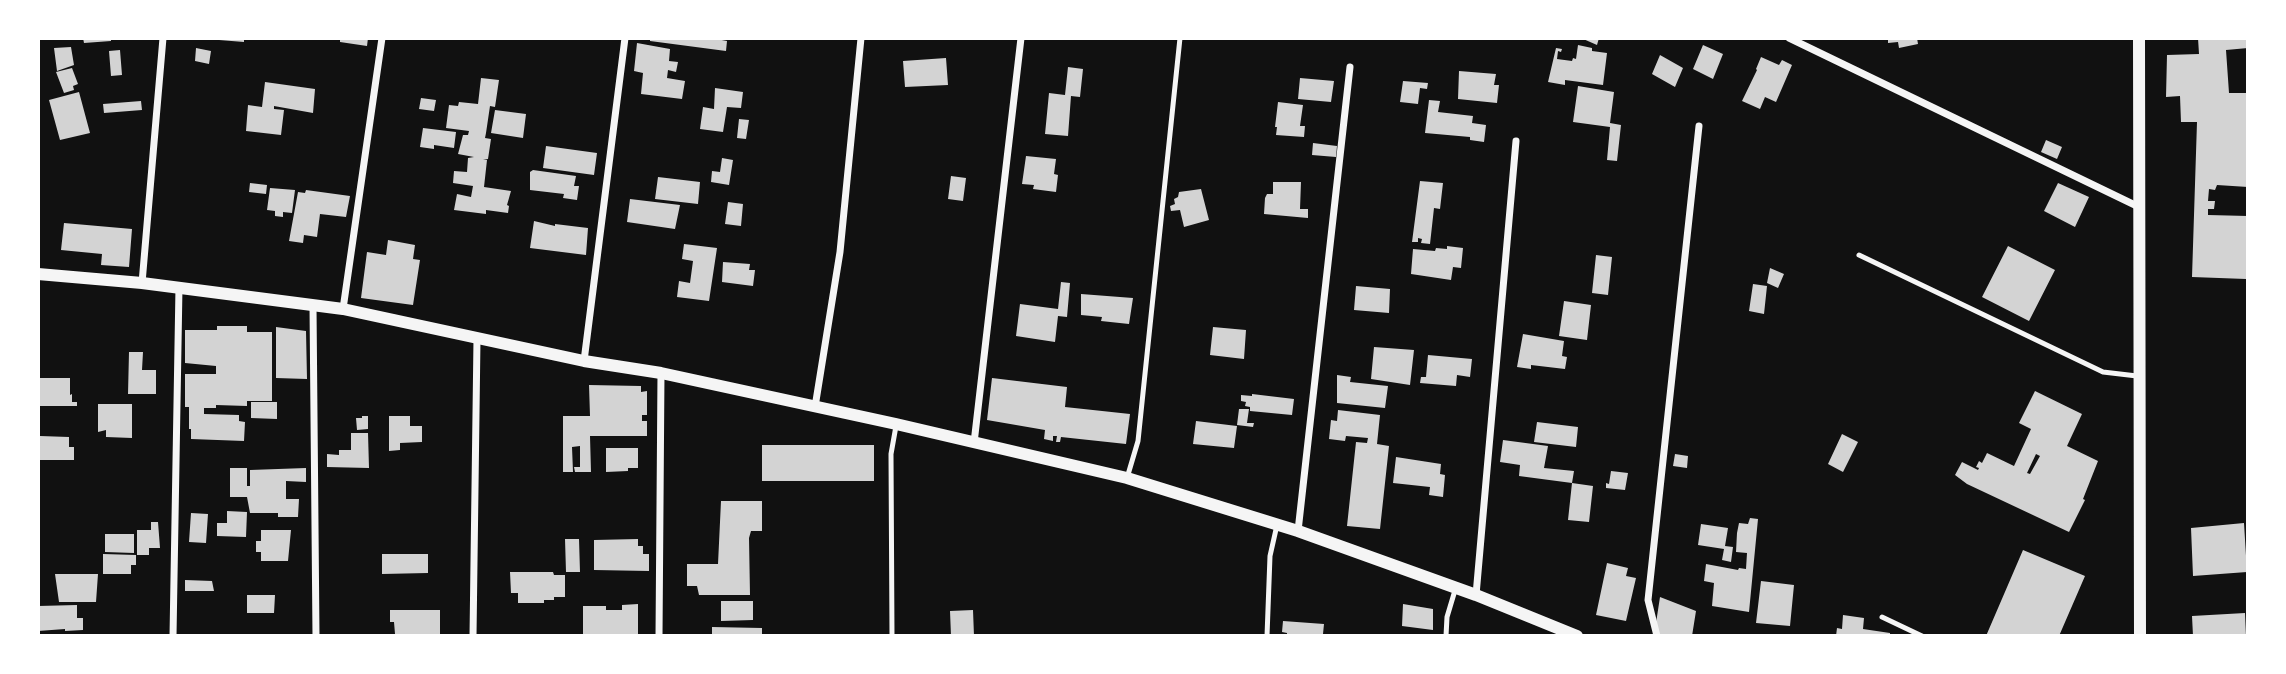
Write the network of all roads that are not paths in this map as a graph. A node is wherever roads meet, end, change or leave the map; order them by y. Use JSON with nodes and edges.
{"nodes":[{"id":1,"x":163,"y":38,"type":"edge"},
{"id":2,"x":382,"y":38,"type":"edge"},
{"id":3,"x":625,"y":38,"type":"edge"},
{"id":4,"x":861,"y":38,"type":"edge"},
{"id":5,"x":1021,"y":38,"type":"edge"},
{"id":6,"x":1180,"y":38,"type":"edge"},
{"id":7,"x":1789,"y":38,"type":"edge"},
{"id":8,"x":2139,"y":38,"type":"edge"},
{"id":9,"x":1350,"y":67,"type":"dead end"},
{"id":10,"x":1699,"y":126,"type":"dead end"},
{"id":11,"x":1516,"y":141,"type":"dead end"},
{"id":12,"x":2139,"y":207,"type":"junction"},
{"id":13,"x":1859,"y":255,"type":"dead end"},
{"id":14,"x":38,"y":274,"type":"edge"},
{"id":15,"x":142,"y":283,"type":"junction"},
{"id":16,"x":179,"y":288,"type":"junction"},
{"id":17,"x":313,"y":306,"type":"junction"},
{"id":18,"x":343,"y":309,"type":"junction"},
{"id":19,"x":477,"y":339,"type":"junction"},
{"id":20,"x":584,"y":361,"type":"junction"},
{"id":21,"x":661,"y":373,"type":"junction"},
{"id":22,"x":2141,"y":376,"type":"junction"},
{"id":23,"x":815,"y":407,"type":"junction"},
{"id":24,"x":897,"y":424,"type":"junction"},
{"id":25,"x":974,"y":444,"type":"junction"},
{"id":26,"x":1126,"y":478,"type":"junction"},
{"id":27,"x":1278,"y":525,"type":"junction"},
{"id":28,"x":1298,"y":531,"type":"junction"},
{"id":29,"x":1456,"y":587,"type":"junction"},
{"id":30,"x":1476,"y":595,"type":"junction"},
{"id":31,"x":1882,"y":617,"type":"dead end"},
{"id":32,"x":173,"y":635,"type":"edge"},
{"id":33,"x":316,"y":635,"type":"edge"},
{"id":34,"x":473,"y":635,"type":"edge"},
{"id":35,"x":659,"y":635,"type":"edge"},
{"id":36,"x":892,"y":635,"type":"edge"},
{"id":37,"x":1267,"y":635,"type":"edge"},
{"id":38,"x":1446,"y":635,"type":"edge"},
{"id":39,"x":1577,"y":635,"type":"edge"},
{"id":40,"x":1657,"y":635,"type":"edge"},
{"id":41,"x":1922,"y":635,"type":"edge"},
{"id":42,"x":2140,"y":635,"type":"edge"}],
"edges":[{"from":1,"to":15,"type":"street"},
{"from":2,"to":18,"type":"street"},
{"from":3,"to":20,"type":"street"},
{"from":4,"to":23,"type":"street"},
{"from":5,"to":25,"type":"street"},
{"from":6,"to":26,"type":"lane"},
{"from":7,"to":12,"type":"street"},
{"from":8,"to":12,"type":"street"},
{"from":9,"to":28,"type":"street"},
{"from":10,"to":40,"type":"street"},
{"from":11,"to":30,"type":"street"},
{"from":12,"to":22,"type":"street"},
{"from":13,"to":22,"type":"lane"},
{"from":14,"to":15,"type":"street"},
{"from":15,"to":16,"type":"street"},
{"from":16,"to":17,"type":"street"},
{"from":16,"to":32,"type":"street"},
{"from":17,"to":18,"type":"street"},
{"from":17,"to":33,"type":"street"},
{"from":18,"to":19,"type":"street"},
{"from":19,"to":20,"type":"street"},
{"from":19,"to":34,"type":"street"},
{"from":20,"to":21,"type":"street"},
{"from":21,"to":23,"type":"street"},
{"from":21,"to":35,"type":"street"},
{"from":22,"to":42,"type":"street"},
{"from":23,"to":24,"type":"street"},
{"from":24,"to":25,"type":"street"},
{"from":24,"to":36,"type":"lane"},
{"from":25,"to":26,"type":"street"},
{"from":26,"to":27,"type":"street"},
{"from":27,"to":28,"type":"street"},
{"from":27,"to":37,"type":"lane"},
{"from":28,"to":29,"type":"street"},
{"from":29,"to":30,"type":"street"},
{"from":29,"to":38,"type":"lane"},
{"from":30,"to":39,"type":"street"},
{"from":31,"to":41,"type":"lane"}]}
